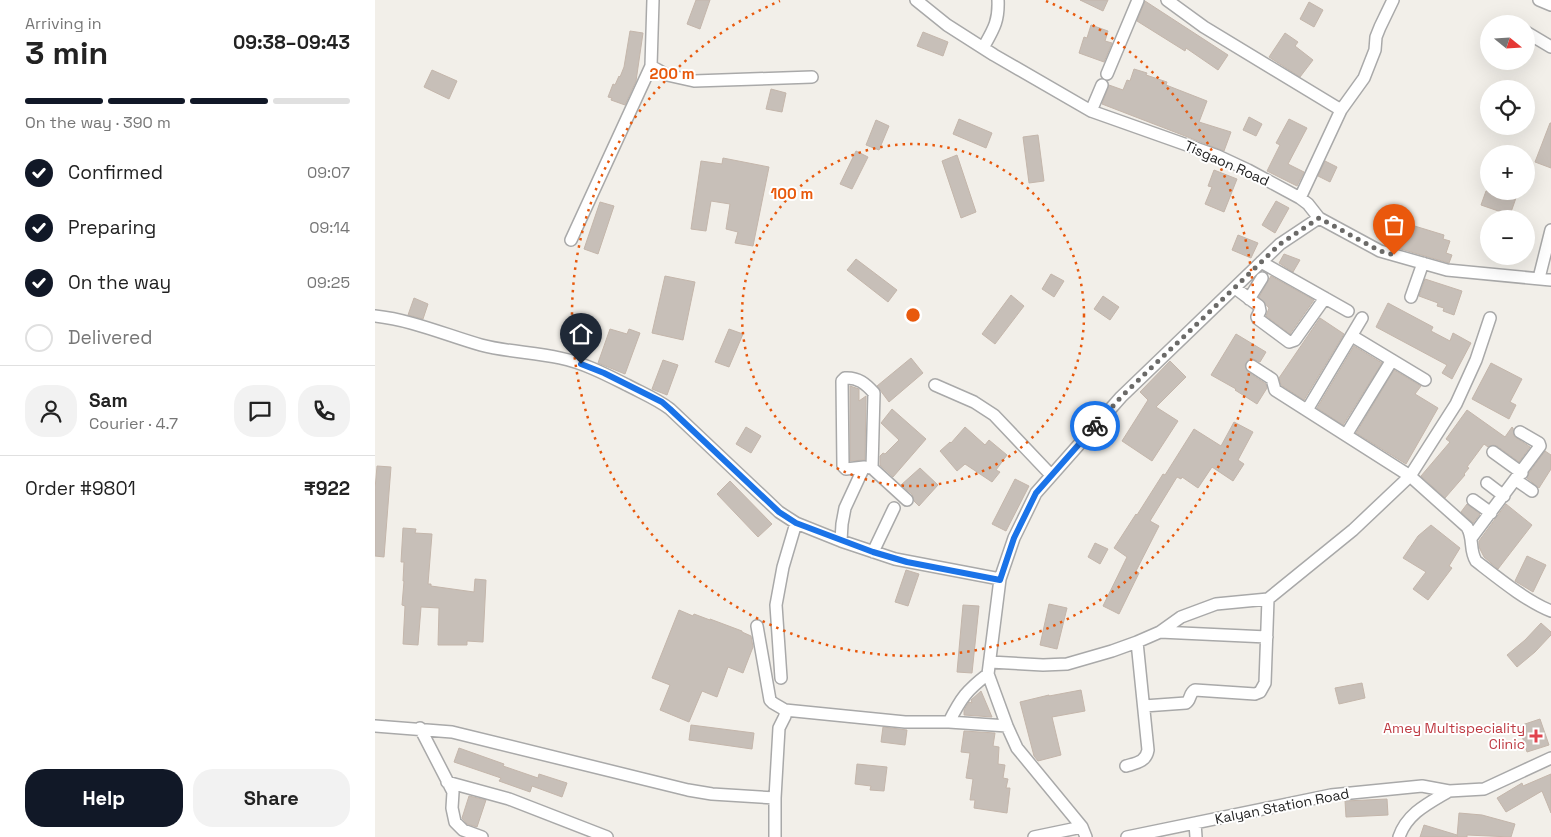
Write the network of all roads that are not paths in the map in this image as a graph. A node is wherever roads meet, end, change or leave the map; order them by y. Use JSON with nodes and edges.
{"nodes":[{"id":1,"x":653,"y":0,"type":"edge"},
{"id":2,"x":916,"y":0,"type":"edge"},
{"id":3,"x":997,"y":0,"type":"edge"},
{"id":4,"x":1138,"y":0,"type":"edge"},
{"id":5,"x":1167,"y":0,"type":"edge"},
{"id":6,"x":1393,"y":0,"type":"edge"},
{"id":7,"x":1539,"y":0,"type":"edge"},
{"id":8,"x":1551,"y":5,"type":"edge"},
{"id":9,"x":1535,"y":37,"type":"edge"},
{"id":10,"x":1551,"y":46,"type":"edge"},
{"id":11,"x":983,"y":48,"type":"junction"},
{"id":12,"x":651,"y":66,"type":"junction"},
{"id":13,"x":812,"y":77,"type":"dead end"},
{"id":14,"x":1341,"y":110,"type":"junction"},
{"id":15,"x":1091,"y":111,"type":"junction"},
{"id":16,"x":1300,"y":198,"type":"junction"},
{"id":17,"x":1319,"y":218,"type":"junction"},
{"id":18,"x":1551,"y":230,"type":"edge"},
{"id":19,"x":571,"y":240,"type":"dead end"},
{"id":20,"x":1261,"y":262,"type":"junction"},
{"id":21,"x":1423,"y":263,"type":"junction"},
{"id":22,"x":1262,"y":278,"type":"dead end"},
{"id":23,"x":1545,"y":279,"type":"edge"},
{"id":24,"x":1235,"y":288,"type":"junction"},
{"id":25,"x":1411,"y":296,"type":"dead end"},
{"id":26,"x":1249,"y":298,"type":"junction"},
{"id":27,"x":1325,"y":298,"type":"junction"},
{"id":28,"x":1348,"y":311,"type":"dead end"},
{"id":29,"x":375,"y":316,"type":"edge"},
{"id":30,"x":1362,"y":318,"type":"dead end"},
{"id":31,"x":1490,"y":318,"type":"dead end"},
{"id":32,"x":1352,"y":336,"type":"junction"},
{"id":33,"x":1392,"y":360,"type":"junction"},
{"id":34,"x":1252,"y":366,"type":"dead end"},
{"id":35,"x":1425,"y":380,"type":"dead end"},
{"id":36,"x":935,"y":386,"type":"dead end"},
{"id":37,"x":1307,"y":410,"type":"junction"},
{"id":38,"x":1520,"y":432,"type":"dead end"},
{"id":39,"x":1346,"y":435,"type":"junction"},
{"id":40,"x":1493,"y":452,"type":"dead end"},
{"id":41,"x":868,"y":467,"type":"junction"},
{"id":42,"x":1051,"y":476,"type":"junction"},
{"id":43,"x":1410,"y":476,"type":"junction"},
{"id":44,"x":1519,"y":477,"type":"junction"},
{"id":45,"x":1487,"y":483,"type":"dead end"},
{"id":46,"x":1532,"y":491,"type":"dead end"},
{"id":47,"x":1504,"y":496,"type":"junction"},
{"id":48,"x":907,"y":500,"type":"dead end"},
{"id":49,"x":1473,"y":500,"type":"dead end"},
{"id":50,"x":894,"y":508,"type":"dead end"},
{"id":51,"x":1491,"y":513,"type":"junction"},
{"id":52,"x":796,"y":523,"type":"junction"},
{"id":53,"x":1472,"y":537,"type":"junction"},
{"id":54,"x":841,"y":541,"type":"junction"},
{"id":55,"x":873,"y":552,"type":"junction"},
{"id":56,"x":1000,"y":580,"type":"junction"},
{"id":57,"x":1268,"y":599,"type":"junction"},
{"id":58,"x":1551,"y":611,"type":"edge"},
{"id":59,"x":757,"y":626,"type":"dead end"},
{"id":60,"x":1160,"y":632,"type":"junction"},
{"id":61,"x":1267,"y":637,"type":"junction"},
{"id":62,"x":1137,"y":642,"type":"junction"},
{"id":63,"x":989,"y":668,"type":"junction"},
{"id":64,"x":781,"y":678,"type":"dead end"},
{"id":65,"x":1144,"y":706,"type":"junction"},
{"id":66,"x":785,"y":710,"type":"junction"},
{"id":67,"x":949,"y":722,"type":"junction"},
{"id":68,"x":375,"y":726,"type":"edge"},
{"id":69,"x":1007,"y":726,"type":"junction"},
{"id":70,"x":420,"y":728,"type":"junction"},
{"id":71,"x":1551,"y":758,"type":"edge"},
{"id":72,"x":1126,"y":766,"type":"dead end"},
{"id":73,"x":447,"y":782,"type":"junction"},
{"id":74,"x":1449,"y":791,"type":"junction"},
{"id":75,"x":775,"y":798,"type":"junction"},
{"id":76,"x":1195,"y":823,"type":"junction"},
{"id":77,"x":1084,"y":832,"type":"edge"},
{"id":78,"x":482,"y":837,"type":"edge"},
{"id":79,"x":607,"y":837,"type":"edge"},
{"id":80,"x":775,"y":837,"type":"edge"},
{"id":81,"x":1035,"y":837,"type":"edge"},
{"id":82,"x":1129,"y":837,"type":"edge"},
{"id":83,"x":1196,"y":837,"type":"edge"},
{"id":84,"x":1399,"y":837,"type":"edge"}],
"edges":[{"from":1,"to":12,"type":"street"},
{"from":2,"to":11,"type":"street","name":"Tisgaon Road"},
{"from":3,"to":11,"type":"street"},
{"from":4,"to":15,"type":"street"},
{"from":5,"to":14,"type":"street"},
{"from":6,"to":14,"type":"street"},
{"from":7,"to":8,"type":"street"},
{"from":9,"to":10,"type":"street"},
{"from":11,"to":15,"type":"street","name":"Tisgaon Road"},
{"from":12,"to":13,"type":"street"},
{"from":12,"to":19,"type":"street"},
{"from":14,"to":16,"type":"street"},
{"from":15,"to":16,"type":"street","name":"Tisgaon Road"},
{"from":16,"to":17,"type":"street","name":"Tisgaon Road"},
{"from":17,"to":20,"type":"street"},
{"from":17,"to":21,"type":"street","name":"Tisgaon Road"},
{"from":18,"to":23,"type":"street"},
{"from":20,"to":24,"type":"street"},
{"from":20,"to":27,"type":"street"},
{"from":21,"to":23,"type":"street","name":"Tisgaon Road"},
{"from":21,"to":25,"type":"street"},
{"from":22,"to":26,"type":"street"},
{"from":24,"to":26,"type":"street"},
{"from":24,"to":42,"type":"street"},
{"from":26,"to":27,"type":"street"},
{"from":27,"to":28,"type":"street"},
{"from":29,"to":52,"type":"street"},
{"from":30,"to":32,"type":"street"},
{"from":31,"to":43,"type":"street"},
{"from":32,"to":33,"type":"street"},
{"from":32,"to":37,"type":"street"},
{"from":33,"to":35,"type":"street"},
{"from":33,"to":39,"type":"street"},
{"from":34,"to":37,"type":"street"},
{"from":36,"to":42,"type":"street"},
{"from":37,"to":39,"type":"street"},
{"from":38,"to":44,"type":"street"},
{"from":39,"to":43,"type":"street"},
{"from":40,"to":44,"type":"street"},
{"from":41,"to":41,"type":"street"},
{"from":41,"to":48,"type":"street"},
{"from":41,"to":54,"type":"street"},
{"from":42,"to":56,"type":"street"},
{"from":43,"to":53,"type":"street"},
{"from":43,"to":57,"type":"street"},
{"from":44,"to":46,"type":"street"},
{"from":44,"to":47,"type":"street"},
{"from":45,"to":47,"type":"street"},
{"from":47,"to":51,"type":"street"},
{"from":49,"to":51,"type":"street"},
{"from":50,"to":55,"type":"street"},
{"from":51,"to":53,"type":"street"},
{"from":52,"to":54,"type":"street"},
{"from":52,"to":64,"type":"street"},
{"from":53,"to":58,"type":"street"},
{"from":54,"to":55,"type":"street"},
{"from":55,"to":56,"type":"street"},
{"from":56,"to":63,"type":"street"},
{"from":57,"to":60,"type":"street"},
{"from":57,"to":61,"type":"street"},
{"from":59,"to":66,"type":"street"},
{"from":60,"to":61,"type":"street"},
{"from":60,"to":62,"type":"street"},
{"from":61,"to":65,"type":"street"},
{"from":62,"to":63,"type":"street"},
{"from":62,"to":65,"type":"street"},
{"from":63,"to":67,"type":"street"},
{"from":63,"to":69,"type":"street"},
{"from":65,"to":72,"type":"street"},
{"from":66,"to":67,"type":"street"},
{"from":66,"to":75,"type":"street"},
{"from":67,"to":69,"type":"street"},
{"from":68,"to":70,"type":"street"},
{"from":69,"to":77,"type":"street"},
{"from":70,"to":73,"type":"street"},
{"from":70,"to":75,"type":"street"},
{"from":71,"to":74,"type":"street","name":"Kalyan Station Road"},
{"from":73,"to":78,"type":"street"},
{"from":73,"to":79,"type":"street"},
{"from":74,"to":76,"type":"street","name":"Kalyan Station Road"},
{"from":74,"to":84,"type":"street"},
{"from":75,"to":80,"type":"street"},
{"from":76,"to":82,"type":"street","name":"Kalyan Station Road"},
{"from":76,"to":83,"type":"street"},
{"from":77,"to":81,"type":"street"}]}
